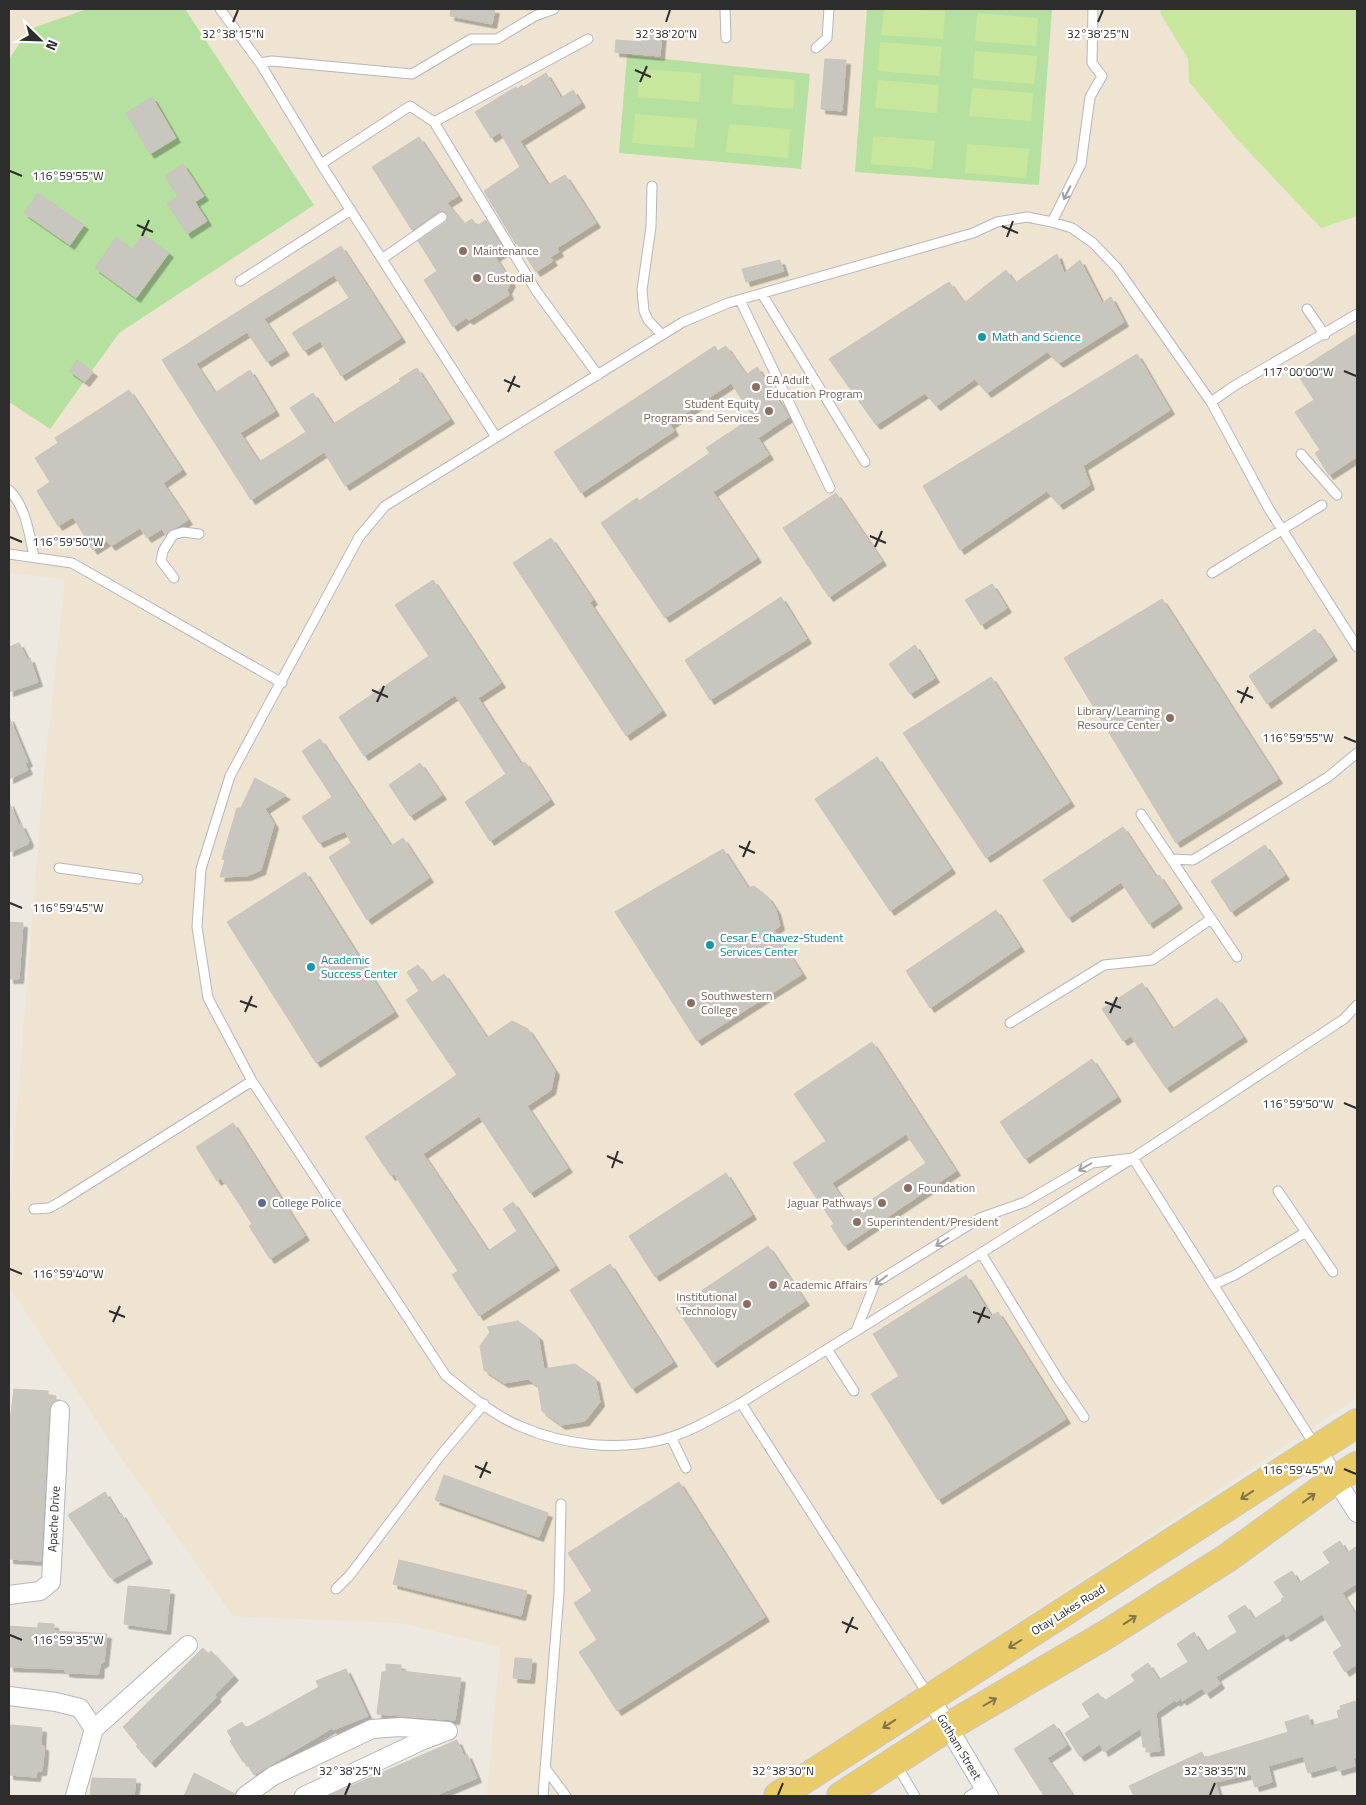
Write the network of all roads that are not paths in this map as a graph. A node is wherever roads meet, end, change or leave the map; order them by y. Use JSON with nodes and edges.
{"nodes":[{"id":1,"x":220,"y":9,"type":"edge"},
{"id":2,"x":554,"y":9,"type":"edge"},
{"id":3,"x":725,"y":9,"type":"edge"},
{"id":4,"x":829,"y":9,"type":"edge"},
{"id":5,"x":1093,"y":9,"type":"edge"},
{"id":6,"x":726,"y":38,"type":"dead end"},
{"id":7,"x":588,"y":39,"type":"dead end"},
{"id":8,"x":816,"y":48,"type":"dead end"},
{"id":9,"x":260,"y":63,"type":"junction"},
{"id":10,"x":434,"y":122,"type":"junction"},
{"id":11,"x":321,"y":164,"type":"junction"},
{"id":12,"x":652,"y":186,"type":"dead end"},
{"id":13,"x":351,"y":210,"type":"junction"},
{"id":14,"x":442,"y":217,"type":"dead end"},
{"id":15,"x":1052,"y":222,"type":"junction"},
{"id":16,"x":382,"y":259,"type":"junction"},
{"id":17,"x":240,"y":281,"type":"dead end"},
{"id":18,"x":762,"y":294,"type":"junction"},
{"id":19,"x":740,"y":300,"type":"junction"},
{"id":20,"x":1307,"y":310,"type":"dead end"},
{"id":21,"x":1357,"y":314,"type":"edge"},
{"id":22,"x":662,"y":335,"type":"junction"},
{"id":23,"x":1324,"y":335,"type":"junction"},
{"id":24,"x":598,"y":375,"type":"junction"},
{"id":25,"x":1211,"y":402,"type":"junction"},
{"id":26,"x":496,"y":437,"type":"junction"},
{"id":27,"x":1301,"y":454,"type":"dead end"},
{"id":28,"x":865,"y":462,"type":"dead end"},
{"id":29,"x":830,"y":488,"type":"dead end"},
{"id":30,"x":9,"y":490,"type":"edge"},
{"id":31,"x":1336,"y":495,"type":"dead end"},
{"id":32,"x":1322,"y":505,"type":"dead end"},
{"id":33,"x":1282,"y":530,"type":"junction"},
{"id":34,"x":199,"y":534,"type":"dead end"},
{"id":35,"x":9,"y":554,"type":"edge"},
{"id":36,"x":34,"y":556,"type":"junction"},
{"id":37,"x":1212,"y":573,"type":"dead end"},
{"id":38,"x":174,"y":578,"type":"dead end"},
{"id":39,"x":1357,"y":647,"type":"edge"},
{"id":40,"x":282,"y":683,"type":"junction"},
{"id":41,"x":1357,"y":752,"type":"edge"},
{"id":42,"x":1141,"y":814,"type":"dead end"},
{"id":43,"x":1171,"y":859,"type":"junction"},
{"id":44,"x":59,"y":868,"type":"dead end"},
{"id":45,"x":138,"y":880,"type":"dead end"},
{"id":46,"x":1211,"y":919,"type":"junction"},
{"id":47,"x":1237,"y":957,"type":"dead end"},
{"id":48,"x":1357,"y":1005,"type":"edge"},
{"id":49,"x":1010,"y":1023,"type":"dead end"},
{"id":50,"x":252,"y":1081,"type":"junction"},
{"id":51,"x":1132,"y":1158,"type":"junction"},
{"id":52,"x":1278,"y":1191,"type":"dead end"},
{"id":53,"x":34,"y":1209,"type":"dead end"},
{"id":54,"x":1306,"y":1232,"type":"junction"},
{"id":55,"x":980,"y":1253,"type":"junction"},
{"id":56,"x":1333,"y":1272,"type":"dead end"},
{"id":57,"x":1213,"y":1285,"type":"junction"},
{"id":58,"x":856,"y":1331,"type":"junction"},
{"id":59,"x":827,"y":1349,"type":"junction"},
{"id":60,"x":854,"y":1391,"type":"dead end"},
{"id":61,"x":484,"y":1404,"type":"junction"},
{"id":62,"x":741,"y":1404,"type":"junction"},
{"id":63,"x":60,"y":1410,"type":"dead end"},
{"id":64,"x":1084,"y":1417,"type":"dead end"},
{"id":65,"x":1357,"y":1423,"type":"edge"},
{"id":66,"x":671,"y":1437,"type":"junction"},
{"id":67,"x":1317,"y":1450,"type":"junction"},
{"id":68,"x":686,"y":1468,"type":"dead end"},
{"id":69,"x":1346,"y":1472,"type":"edge"},
{"id":70,"x":561,"y":1504,"type":"dead end"},
{"id":71,"x":1357,"y":1513,"type":"edge"},
{"id":72,"x":336,"y":1589,"type":"dead end"},
{"id":73,"x":9,"y":1596,"type":"edge"},
{"id":74,"x":188,"y":1645,"type":"dead end"},
{"id":75,"x":9,"y":1696,"type":"edge"},
{"id":76,"x":930,"y":1698,"type":"junction"},
{"id":77,"x":948,"y":1727,"type":"junction"},
{"id":78,"x":94,"y":1729,"type":"junction"},
{"id":79,"x":894,"y":1762,"type":"junction"},
{"id":80,"x":545,"y":1768,"type":"junction"},
{"id":81,"x":980,"y":1793,"type":"edge"},
{"id":82,"x":75,"y":1796,"type":"edge"},
{"id":83,"x":245,"y":1796,"type":"edge"},
{"id":84,"x":304,"y":1796,"type":"edge"},
{"id":85,"x":543,"y":1796,"type":"edge"},
{"id":86,"x":566,"y":1796,"type":"edge"},
{"id":87,"x":778,"y":1796,"type":"edge"},
{"id":88,"x":841,"y":1796,"type":"edge"},
{"id":89,"x":914,"y":1796,"type":"edge"}],
"edges":[{"from":1,"to":9,"type":"lane"},
{"from":2,"to":9,"type":"lane"},
{"from":3,"to":6,"type":"lane"},
{"from":4,"to":8,"type":"lane"},
{"from":5,"to":15,"type":"lane","one_way":true},
{"from":7,"to":10,"type":"lane"},
{"from":9,"to":11,"type":"lane"},
{"from":10,"to":11,"type":"lane"},
{"from":10,"to":24,"type":"lane"},
{"from":11,"to":13,"type":"lane"},
{"from":12,"to":22,"type":"lane"},
{"from":13,"to":16,"type":"lane"},
{"from":13,"to":17,"type":"lane"},
{"from":14,"to":16,"type":"lane"},
{"from":15,"to":18,"type":"lane"},
{"from":15,"to":25,"type":"lane"},
{"from":16,"to":26,"type":"lane"},
{"from":18,"to":19,"type":"lane"},
{"from":18,"to":28,"type":"lane"},
{"from":19,"to":22,"type":"lane"},
{"from":19,"to":29,"type":"lane"},
{"from":20,"to":23,"type":"lane"},
{"from":21,"to":23,"type":"lane"},
{"from":22,"to":24,"type":"lane"},
{"from":23,"to":25,"type":"lane"},
{"from":24,"to":26,"type":"lane"},
{"from":25,"to":33,"type":"lane"},
{"from":26,"to":40,"type":"lane"},
{"from":27,"to":31,"type":"lane"},
{"from":30,"to":36,"type":"lane"},
{"from":32,"to":33,"type":"lane"},
{"from":33,"to":37,"type":"lane"},
{"from":33,"to":39,"type":"lane"},
{"from":34,"to":38,"type":"lane"},
{"from":35,"to":36,"type":"lane"},
{"from":36,"to":40,"type":"lane"},
{"from":40,"to":50,"type":"lane"},
{"from":41,"to":43,"type":"lane"},
{"from":42,"to":43,"type":"lane"},
{"from":43,"to":46,"type":"lane"},
{"from":44,"to":45,"type":"lane"},
{"from":46,"to":47,"type":"lane"},
{"from":46,"to":49,"type":"lane"},
{"from":48,"to":51,"type":"lane"},
{"from":50,"to":53,"type":"lane"},
{"from":50,"to":61,"type":"lane"},
{"from":51,"to":55,"type":"lane"},
{"from":51,"to":57,"type":"lane"},
{"from":51,"to":58,"type":"lane","one_way":true},
{"from":52,"to":54,"type":"lane"},
{"from":54,"to":56,"type":"lane"},
{"from":54,"to":57,"type":"lane"},
{"from":55,"to":58,"type":"lane"},
{"from":55,"to":64,"type":"lane"},
{"from":57,"to":67,"type":"lane"},
{"from":58,"to":59,"type":"lane"},
{"from":59,"to":60,"type":"lane"},
{"from":59,"to":62,"type":"lane"},
{"from":61,"to":66,"type":"lane"},
{"from":61,"to":72,"type":"lane"},
{"from":62,"to":66,"type":"lane"},
{"from":62,"to":76,"type":"lane"},
{"from":63,"to":73,"type":"street","name":"Apache Drive"},
{"from":65,"to":67,"type":"main road","name":"Otay Lakes Road"},
{"from":66,"to":68,"type":"lane"},
{"from":67,"to":69,"type":"street"},
{"from":67,"to":76,"type":"main road","name":"Otay Lakes Road","one_way":true},
{"from":69,"to":71,"type":"street"},
{"from":77,"to":69,"type":"main road","one_way":true},
{"from":70,"to":80,"type":"lane"},
{"from":74,"to":78,"type":"street"},
{"from":75,"to":78,"type":"street"},
{"from":76,"to":77,"type":"street","name":"Gotham Street"},
{"from":76,"to":87,"type":"main road","name":"Otay Lakes Road","one_way":true},
{"from":77,"to":79,"type":"main road"},
{"from":77,"to":81,"type":"street","name":"Gotham Street"},
{"from":78,"to":82,"type":"street"},
{"from":79,"to":88,"type":"main road"},
{"from":79,"to":89,"type":"lane"},
{"from":80,"to":85,"type":"lane"},
{"from":80,"to":86,"type":"lane"},
{"from":83,"to":84,"type":"street"}]}
